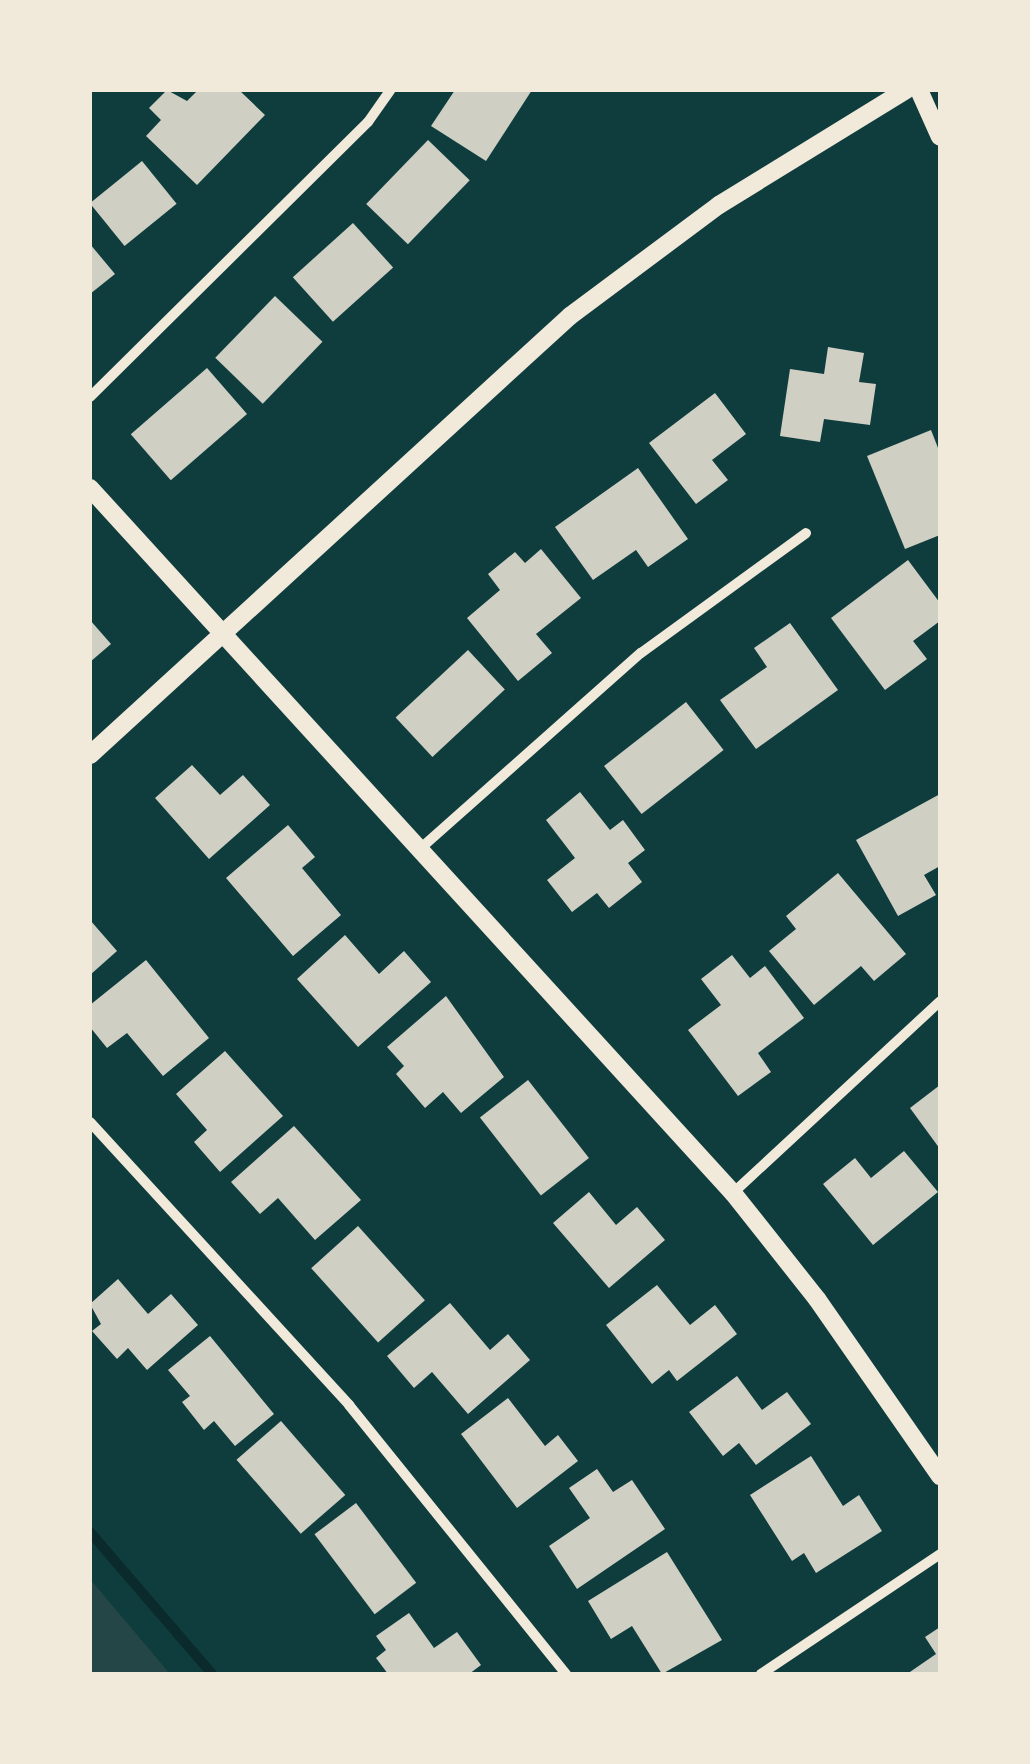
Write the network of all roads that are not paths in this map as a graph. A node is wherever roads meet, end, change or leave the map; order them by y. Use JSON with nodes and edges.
{"nodes":[{"id":1,"x":390,"y":90,"type":"edge"},
{"id":2,"x":906,"y":90,"type":"edge"},
{"id":3,"x":919,"y":90,"type":"edge"},
{"id":4,"x":940,"y":136,"type":"edge"},
{"id":5,"x":90,"y":397,"type":"edge"},
{"id":6,"x":90,"y":488,"type":"edge"},
{"id":7,"x":806,"y":533,"type":"dead end"},
{"id":8,"x":221,"y":630,"type":"junction"},
{"id":9,"x":90,"y":754,"type":"edge"},
{"id":10,"x":420,"y":848,"type":"junction"},
{"id":11,"x":940,"y":1002,"type":"edge"},
{"id":12,"x":90,"y":1122,"type":"edge"},
{"id":13,"x":734,"y":1193,"type":"junction"},
{"id":14,"x":940,"y":1476,"type":"edge"},
{"id":15,"x":940,"y":1554,"type":"edge"},
{"id":16,"x":566,"y":1674,"type":"edge"},
{"id":17,"x":760,"y":1674,"type":"edge"}],
"edges":[{"from":1,"to":5,"type":"street"},
{"from":2,"to":8,"type":"street"},
{"from":3,"to":4,"type":"street"},
{"from":6,"to":8,"type":"street"},
{"from":7,"to":10,"type":"street"},
{"from":8,"to":9,"type":"street"},
{"from":8,"to":10,"type":"street"},
{"from":10,"to":13,"type":"street"},
{"from":11,"to":13,"type":"street"},
{"from":12,"to":16,"type":"street"},
{"from":13,"to":14,"type":"street"},
{"from":15,"to":17,"type":"street"}]}
